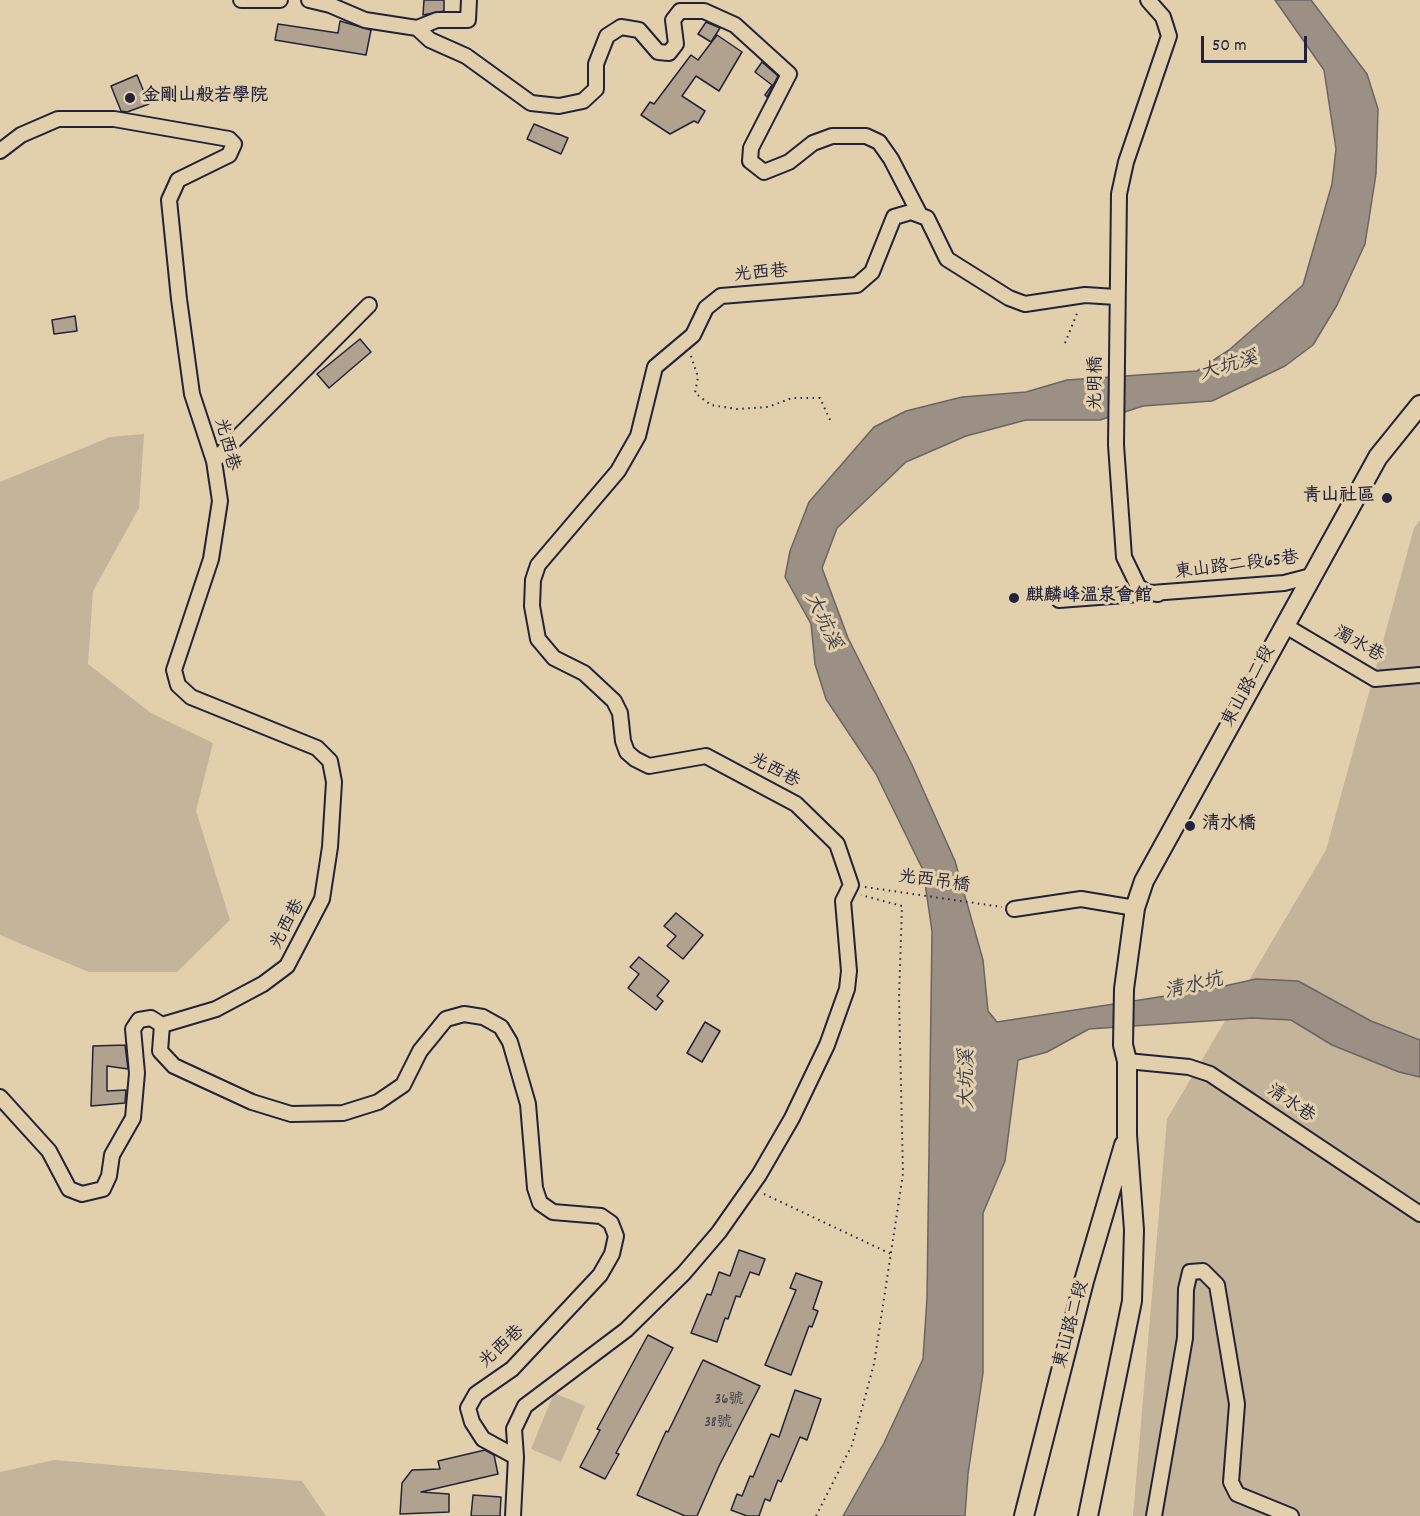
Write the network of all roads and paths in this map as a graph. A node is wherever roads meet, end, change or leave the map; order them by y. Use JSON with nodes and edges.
{"nodes":[{"id":1,"x":241,"y":0,"type":"edge"},
{"id":2,"x":279,"y":0,"type":"edge"},
{"id":3,"x":309,"y":0,"type":"edge"},
{"id":4,"x":469,"y":0,"type":"edge"},
{"id":5,"x":1148,"y":0,"type":"edge"},
{"id":6,"x":417,"y":28,"type":"junction"},
{"id":7,"x":0,"y":151,"type":"edge"},
{"id":8,"x":920,"y":213,"type":"junction"},
{"id":9,"x":1085,"y":295,"type":"junction"},
{"id":10,"x":1116,"y":297,"type":"junction"},
{"id":11,"x":369,"y":305,"type":"dead end"},
{"id":12,"x":683,"y":344,"type":"junction"},
{"id":13,"x":1065,"y":344,"type":"dead end"},
{"id":14,"x":1420,"y":405,"type":"edge"},
{"id":15,"x":831,"y":422,"type":"dead end"},
{"id":16,"x":213,"y":461,"type":"junction"},
{"id":17,"x":1311,"y":576,"type":"junction"},
{"id":18,"x":1158,"y":594,"type":"junction"},
{"id":19,"x":1059,"y":600,"type":"dead end"},
{"id":20,"x":1284,"y":625,"type":"junction"},
{"id":21,"x":1420,"y":675,"type":"edge"},
{"id":22,"x":850,"y":889,"type":"junction"},
{"id":23,"x":1136,"y":908,"type":"junction"},
{"id":24,"x":1014,"y":909,"type":"joint"},
{"id":25,"x":162,"y":1025,"type":"junction"},
{"id":26,"x":1125,"y":1053,"type":"junction"},
{"id":27,"x":0,"y":1098,"type":"edge"},
{"id":28,"x":1127,"y":1135,"type":"junction"},
{"id":29,"x":750,"y":1187,"type":"junction"},
{"id":30,"x":1420,"y":1214,"type":"edge"},
{"id":31,"x":891,"y":1254,"type":"junction"},
{"id":32,"x":516,"y":1456,"type":"junction"},
{"id":33,"x":513,"y":1516,"type":"edge"},
{"id":34,"x":816,"y":1516,"type":"edge"},
{"id":35,"x":1024,"y":1516,"type":"edge"},
{"id":36,"x":1088,"y":1516,"type":"edge"},
{"id":37,"x":1154,"y":1516,"type":"edge"},
{"id":38,"x":1291,"y":1516,"type":"edge"}],
"edges":[{"from":1,"to":2,"type":"lane"},
{"from":3,"to":6,"type":"lane"},
{"from":4,"to":6,"type":"lane"},
{"from":5,"to":10,"type":"lane"},
{"from":6,"to":8,"type":"lane"},
{"from":7,"to":16,"type":"lane","name":"光西巷"},
{"from":8,"to":9,"type":"lane"},
{"from":8,"to":12,"type":"lane","name":"光西巷"},
{"from":9,"to":10,"type":"lane"},
{"from":9,"to":13,"type":"path"},
{"from":10,"to":18,"type":"lane","name":"光明橋"},
{"from":11,"to":16,"type":"lane"},
{"from":12,"to":15,"type":"path"},
{"from":12,"to":22,"type":"lane","name":"光西巷"},
{"from":14,"to":17,"type":"main road","name":"東山路二段"},
{"from":16,"to":25,"type":"lane","name":"光西巷"},
{"from":17,"to":18,"type":"lane","name":"東山路二段65巷"},
{"from":17,"to":20,"type":"main road","name":"東山路二段"},
{"from":18,"to":19,"type":"lane","name":"東山路二段65巷"},
{"from":20,"to":21,"type":"lane","name":"濁水巷"},
{"from":20,"to":23,"type":"main road","name":"東山路二段"},
{"from":22,"to":24,"type":"path","name":"光西吊橋"},
{"from":22,"to":29,"type":"lane","name":"光西巷"},
{"from":22,"to":31,"type":"path"},
{"from":23,"to":24,"type":"lane"},
{"from":23,"to":26,"type":"main road","name":"東山路二段"},
{"from":25,"to":27,"type":"lane"},
{"from":25,"to":32,"type":"lane","name":"光西巷"},
{"from":26,"to":28,"type":"main road","name":"東山路二段"},
{"from":26,"to":30,"type":"lane","name":"清水巷"},
{"from":28,"to":35,"type":"main road","name":"東山路二段"},
{"from":28,"to":36,"type":"main road","name":"東山路二段"},
{"from":29,"to":31,"type":"path"},
{"from":29,"to":32,"type":"lane","name":"光西巷"},
{"from":31,"to":34,"type":"path"},
{"from":32,"to":33,"type":"lane","name":"光西巷"},
{"from":37,"to":38,"type":"lane"}]}
